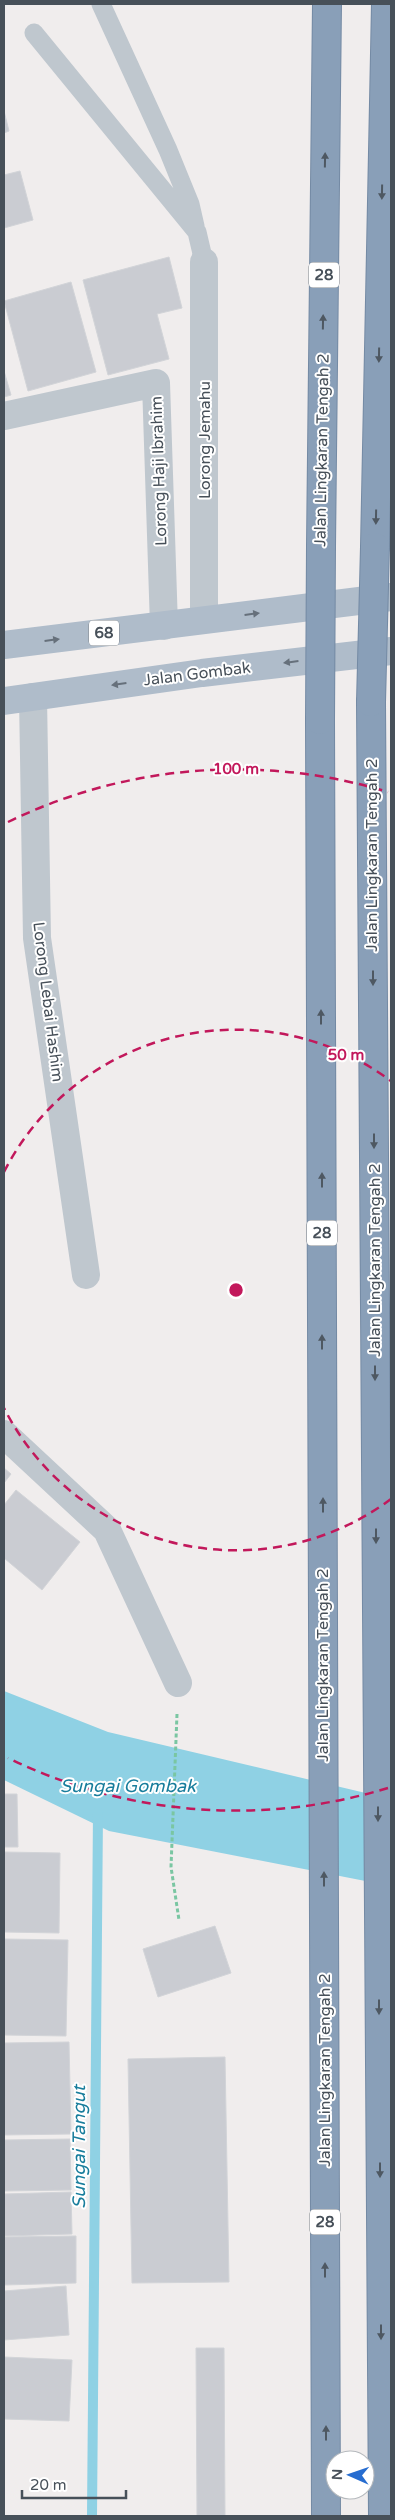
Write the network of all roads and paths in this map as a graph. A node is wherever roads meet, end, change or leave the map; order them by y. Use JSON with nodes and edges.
{"nodes":[{"id":1,"x":101,"y":4,"type":"edge"},
{"id":2,"x":327,"y":4,"type":"edge"},
{"id":3,"x":386,"y":4,"type":"edge"},
{"id":4,"x":34,"y":33,"type":"dead end"},
{"id":5,"x":197,"y":232,"type":"junction"},
{"id":6,"x":204,"y":262,"type":"joint"},
{"id":7,"x":4,"y":416,"type":"edge"},
{"id":8,"x":391,"y":597,"type":"edge"},
{"id":9,"x":204,"y":619,"type":"junction"},
{"id":10,"x":164,"y":626,"type":"junction"},
{"id":11,"x":4,"y":646,"type":"edge"},
{"id":12,"x":391,"y":651,"type":"edge"},
{"id":13,"x":33,"y":697,"type":"junction"},
{"id":14,"x":4,"y":701,"type":"edge"},
{"id":15,"x":86,"y":1275,"type":"dead end"},
{"id":16,"x":4,"y":1434,"type":"edge"},
{"id":17,"x":178,"y":1683,"type":"joint"},
{"id":18,"x":179,"y":1920,"type":"dead end"},
{"id":19,"x":326,"y":2516,"type":"edge"},
{"id":20,"x":383,"y":2516,"type":"edge"}],
"edges":[{"from":1,"to":5,"type":"lane"},
{"from":19,"to":2,"type":"highway","name":"Jalan Lingkaran Tengah 2","number":"28","one_way":true,"bridge":true},
{"from":3,"to":20,"type":"highway","name":"Jalan Lingkaran Tengah 2","one_way":true,"bridge":true},
{"from":4,"to":5,"type":"lane"},
{"from":5,"to":6,"type":"lane"},
{"from":6,"to":9,"type":"street","name":"Lorong Jemahu"},
{"from":7,"to":10,"type":"street","name":"Lorong Haji Ibrahim"},
{"from":9,"to":8,"type":"main road","number":"68","one_way":true},
{"from":9,"to":10,"type":"main road","number":"68"},
{"from":11,"to":10,"type":"main road","number":"68","one_way":true},
{"from":12,"to":13,"type":"main road","name":"Jalan Gombak","one_way":true},
{"from":13,"to":14,"type":"main road","name":"Jalan Gombak"},
{"from":13,"to":15,"type":"street","name":"Lorong Lebai Hashim"},
{"from":16,"to":17,"type":"street"},
{"from":17,"to":18,"type":"path"}]}
